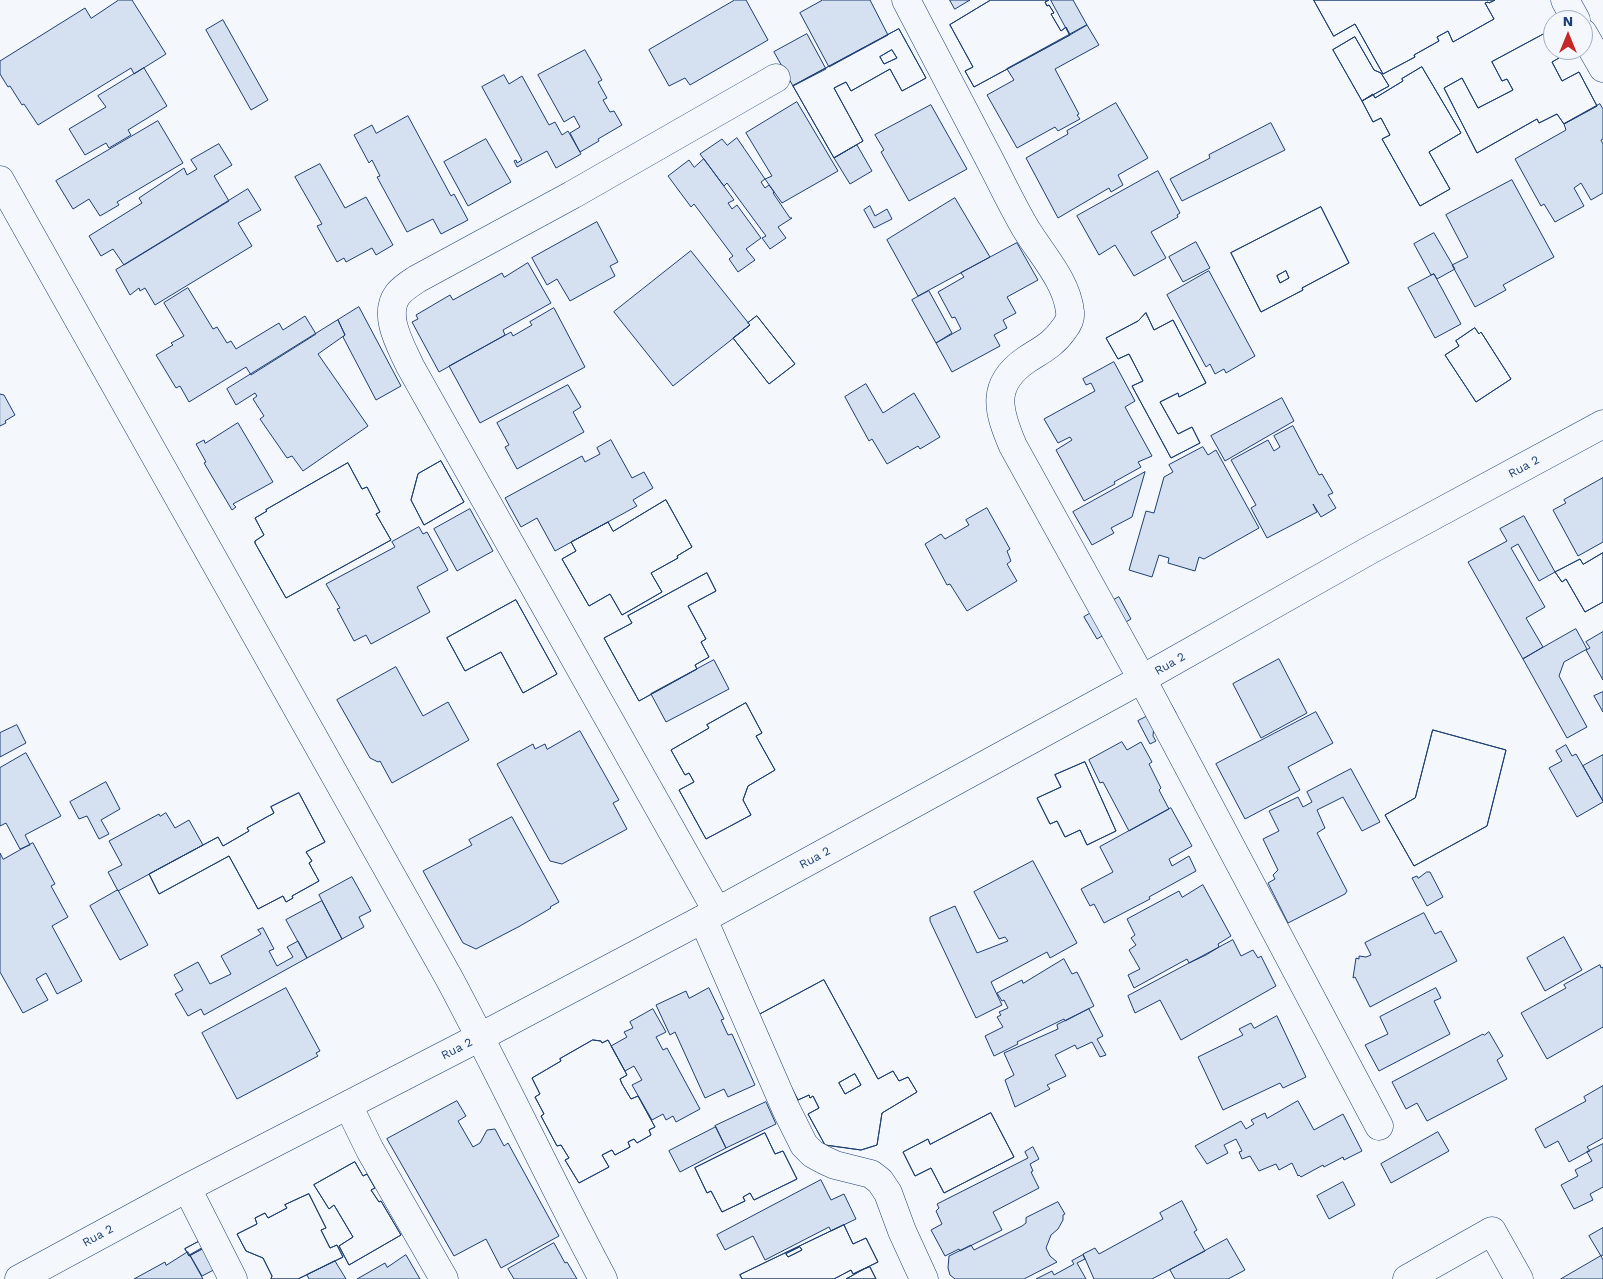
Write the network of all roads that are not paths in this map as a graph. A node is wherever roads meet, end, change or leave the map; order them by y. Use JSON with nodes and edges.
{"nodes":[{"id":1,"x":906,"y":0,"type":"edge"},
{"id":2,"x":1593,"y":50,"type":"edge"},
{"id":3,"x":1603,"y":68,"type":"edge"},
{"id":4,"x":776,"y":78,"type":"dead end"},
{"id":5,"x":0,"y":180,"type":"edge"},
{"id":6,"x":1603,"y":424,"type":"edge"},
{"id":7,"x":1142,"y":680,"type":"junction"},
{"id":8,"x":710,"y":915,"type":"junction"},
{"id":9,"x":480,"y":1037,"type":"junction"},
{"id":10,"x":348,"y":1105,"type":"junction"},
{"id":11,"x":1379,"y":1126,"type":"dead end"},
{"id":12,"x":187,"y":1188,"type":"junction"},
{"id":13,"x":19,"y":1279,"type":"edge"},
{"id":14,"x":233,"y":1279,"type":"edge"},
{"id":15,"x":444,"y":1279,"type":"edge"},
{"id":16,"x":603,"y":1279,"type":"edge"},
{"id":17,"x":924,"y":1279,"type":"edge"},
{"id":18,"x":1407,"y":1279,"type":"edge"},
{"id":19,"x":1519,"y":1279,"type":"edge"}],
"edges":[{"from":1,"to":7,"type":"street"},
{"from":2,"to":3,"type":"street"},
{"from":4,"to":8,"type":"street"},
{"from":5,"to":9,"type":"street"},
{"from":6,"to":7,"type":"street","name":"Rua 2"},
{"from":7,"to":8,"type":"street","name":"Rua 2"},
{"from":7,"to":11,"type":"street"},
{"from":8,"to":9,"type":"street","name":"Rua 2"},
{"from":8,"to":17,"type":"street"},
{"from":9,"to":10,"type":"street","name":"Rua 2"},
{"from":9,"to":16,"type":"street"},
{"from":10,"to":12,"type":"street","name":"Rua 2"},
{"from":10,"to":15,"type":"street"},
{"from":12,"to":13,"type":"street","name":"Rua 2"},
{"from":12,"to":14,"type":"street"},
{"from":18,"to":19,"type":"street"}]}
